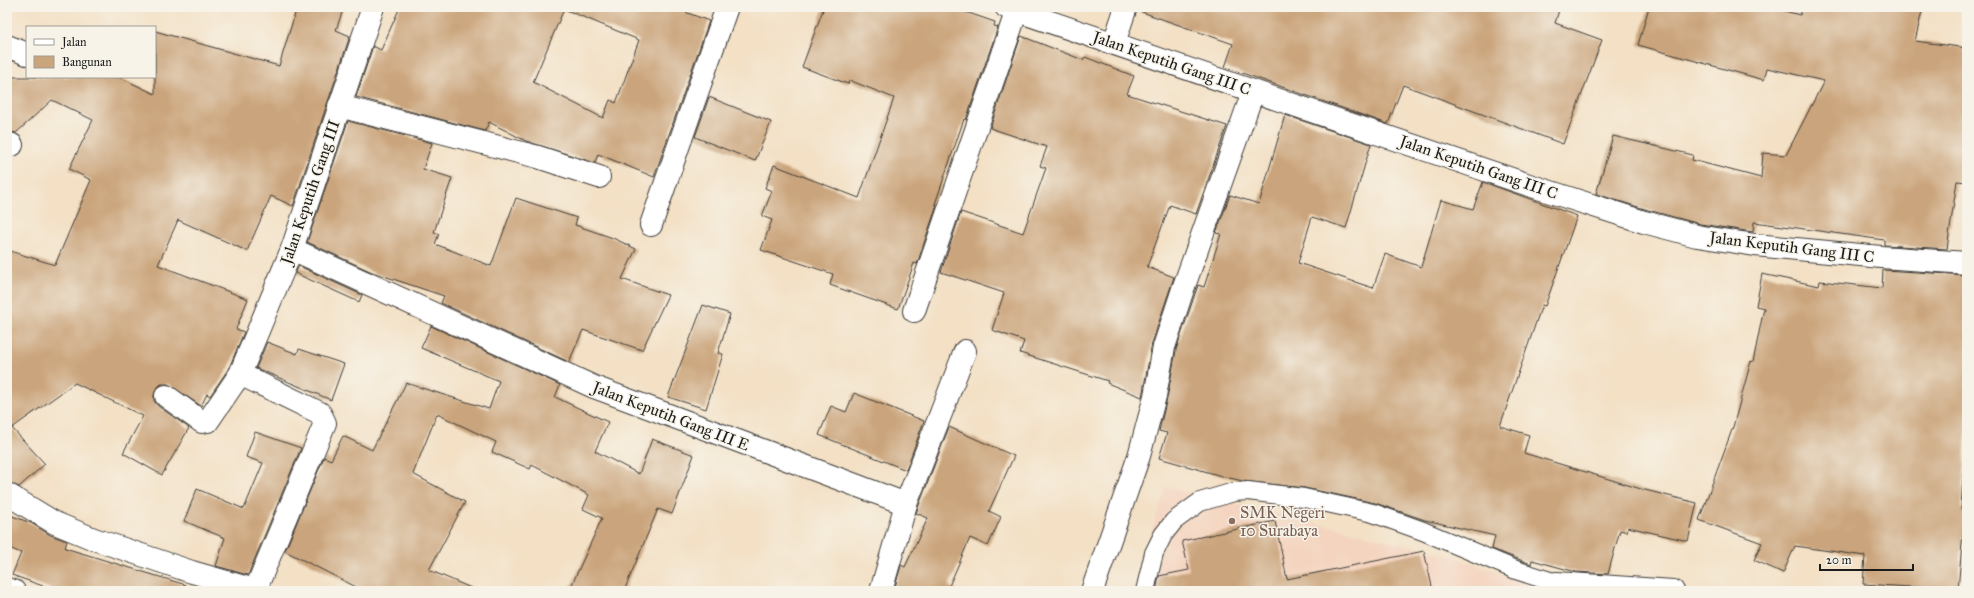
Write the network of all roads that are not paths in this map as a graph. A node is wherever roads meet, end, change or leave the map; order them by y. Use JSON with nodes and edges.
{"nodes":[{"id":1,"x":373,"y":7,"type":"edge"},
{"id":2,"x":727,"y":7,"type":"edge"},
{"id":3,"x":1126,"y":7,"type":"edge"},
{"id":4,"x":1011,"y":9,"type":"edge"},
{"id":5,"x":1114,"y":43,"type":"junction"},
{"id":6,"x":7,"y":46,"type":"edge"},
{"id":7,"x":26,"y":54,"type":"edge"},
{"id":8,"x":1254,"y":92,"type":"junction"},
{"id":9,"x":339,"y":106,"type":"junction"},
{"id":10,"x":599,"y":177,"type":"dead end"},
{"id":11,"x":651,"y":226,"type":"dead end"},
{"id":12,"x":292,"y":249,"type":"junction"},
{"id":13,"x":1967,"y":263,"type":"edge"},
{"id":14,"x":914,"y":311,"type":"dead end"},
{"id":15,"x":965,"y":351,"type":"dead end"},
{"id":16,"x":240,"y":374,"type":"junction"},
{"id":17,"x":166,"y":396,"type":"dead end"},
{"id":18,"x":7,"y":494,"type":"edge"},
{"id":19,"x":906,"y":504,"type":"junction"},
{"id":20,"x":1555,"y":587,"type":"edge"},
{"id":21,"x":7,"y":589,"type":"edge"},
{"id":22,"x":14,"y":591,"type":"edge"},
{"id":23,"x":255,"y":591,"type":"edge"},
{"id":24,"x":881,"y":591,"type":"edge"},
{"id":25,"x":1092,"y":591,"type":"edge"},
{"id":26,"x":1145,"y":591,"type":"edge"},
{"id":27,"x":1673,"y":591,"type":"edge"}],
"edges":[{"from":1,"to":9,"type":"street","name":"Jalan Keputih Gang III"},
{"from":2,"to":11,"type":"street"},
{"from":3,"to":5,"type":"street"},
{"from":4,"to":5,"type":"street","name":"Jalan Keputih Gang III C"},
{"from":4,"to":14,"type":"street"},
{"from":5,"to":8,"type":"street","name":"Jalan Keputih Gang III C"},
{"from":6,"to":7,"type":"street"},
{"from":8,"to":13,"type":"street","name":"Jalan Keputih Gang III C"},
{"from":8,"to":25,"type":"street"},
{"from":9,"to":10,"type":"street"},
{"from":9,"to":12,"type":"street","name":"Jalan Keputih Gang III"},
{"from":12,"to":16,"type":"street","name":"Jalan Keputih Gang III"},
{"from":12,"to":19,"type":"street","name":"Jalan Keputih Gang III E"},
{"from":15,"to":19,"type":"street"},
{"from":16,"to":17,"type":"street","name":"Jalan Keputih Gang III"},
{"from":16,"to":23,"type":"street"},
{"from":18,"to":23,"type":"street"},
{"from":19,"to":24,"type":"street"},
{"from":20,"to":26,"type":"lane"},
{"from":20,"to":27,"type":"street"},
{"from":21,"to":22,"type":"street"}]}
